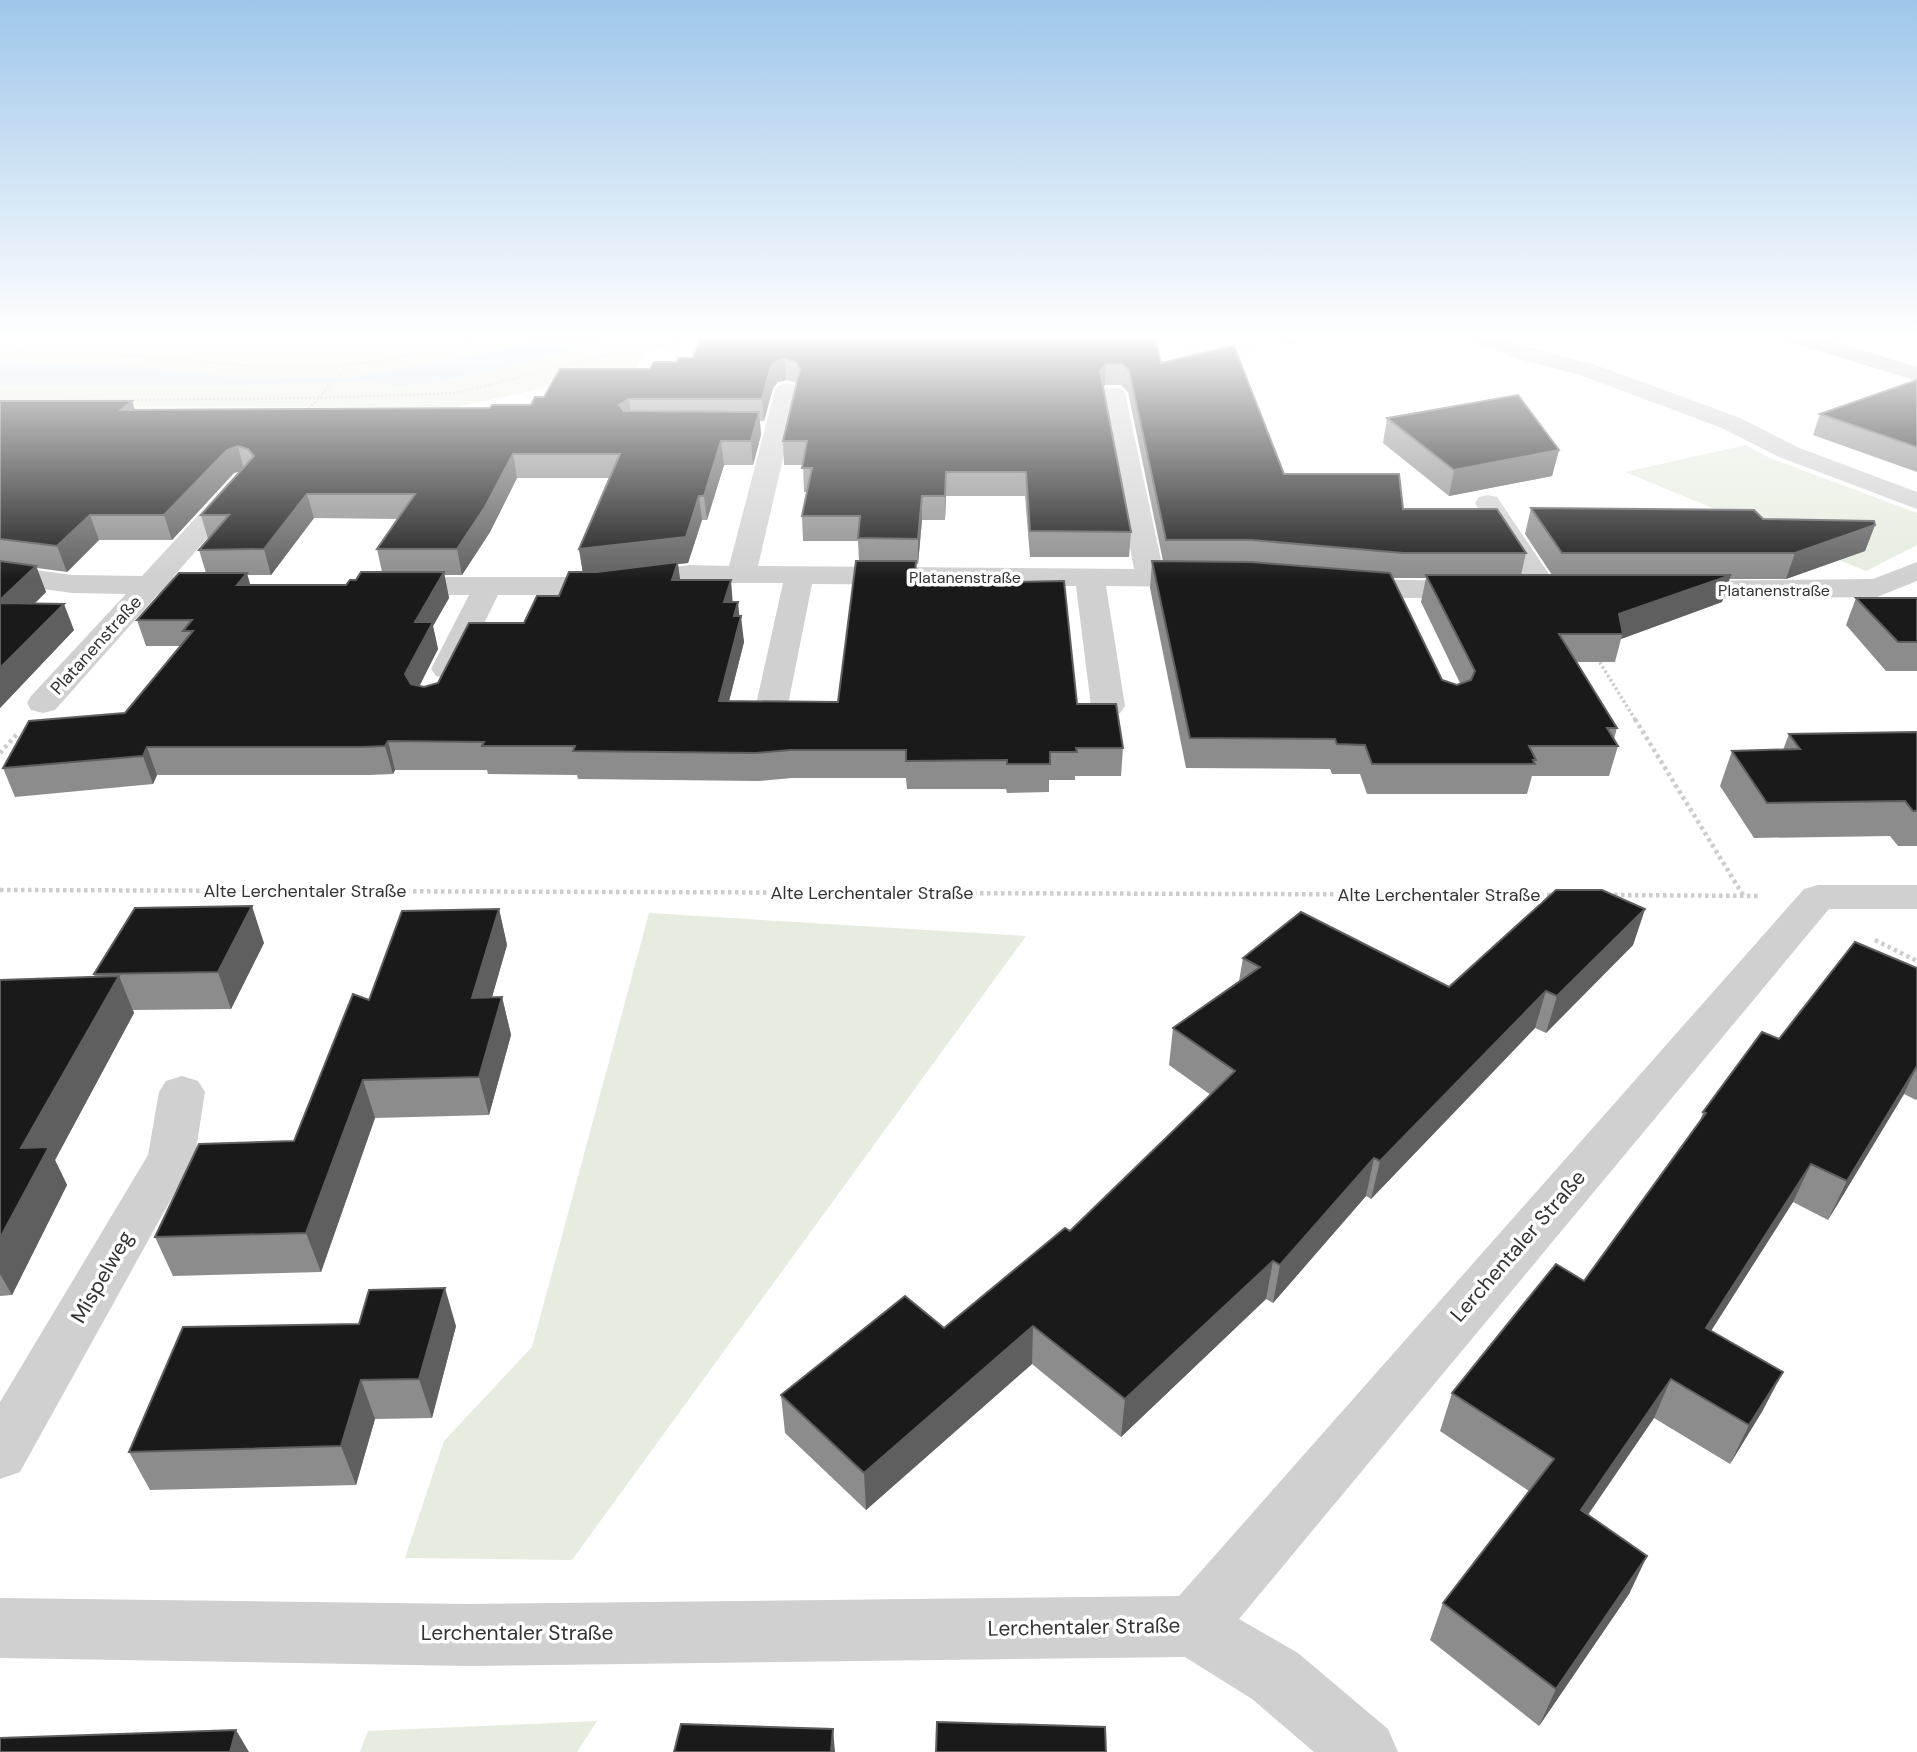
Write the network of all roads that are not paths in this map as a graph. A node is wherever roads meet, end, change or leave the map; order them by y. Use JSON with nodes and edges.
{"nodes":[{"id":1,"x":776,"y":417,"type":"edge"},
{"id":2,"x":1118,"y":417,"type":"edge"},
{"id":3,"x":1715,"y":417,"type":"edge"},
{"id":4,"x":245,"y":480,"type":"edge"},
{"id":5,"x":1917,"y":501,"type":"edge"},
{"id":6,"x":1488,"y":503,"type":"dead end"},
{"id":7,"x":1917,"y":571,"type":"edge"},
{"id":8,"x":0,"y":574,"type":"edge"},
{"id":9,"x":741,"y":575,"type":"junction"},
{"id":10,"x":799,"y":577,"type":"junction"},
{"id":11,"x":1090,"y":578,"type":"junction"},
{"id":12,"x":1150,"y":578,"type":"junction"},
{"id":13,"x":1223,"y":578,"type":"edge"},
{"id":14,"x":150,"y":586,"type":"junction"},
{"id":15,"x":244,"y":586,"type":"edge"},
{"id":16,"x":366,"y":586,"type":"edge"},
{"id":17,"x":488,"y":586,"type":"junction"},
{"id":18,"x":1324,"y":586,"type":"edge"},
{"id":19,"x":1398,"y":590,"type":"junction"},
{"id":20,"x":1652,"y":590,"type":"edge"},
{"id":21,"x":1412,"y":620,"type":"edge"},
{"id":22,"x":436,"y":690,"type":"edge"},
{"id":23,"x":774,"y":700,"type":"edge"},
{"id":24,"x":43,"y":703,"type":"dead end"},
{"id":25,"x":1108,"y":706,"type":"edge"},
{"id":26,"x":1917,"y":897,"type":"edge"},
{"id":27,"x":182,"y":1092,"type":"dead end"},
{"id":28,"x":0,"y":1454,"type":"edge"},
{"id":29,"x":1192,"y":1626,"type":"junction"},
{"id":30,"x":0,"y":1628,"type":"edge"},
{"id":31,"x":1365,"y":1752,"type":"edge"}],
"edges":[{"from":1,"to":9,"type":"street"},
{"from":2,"to":12,"type":"street"},
{"from":3,"to":5,"type":"street"},
{"from":4,"to":14,"type":"street","name":"Platanenstraße"},
{"from":6,"to":19,"type":"street"},
{"from":7,"to":20,"type":"street","name":"Platanenstraße"},
{"from":8,"to":14,"type":"street","name":"Platanenstraße"},
{"from":9,"to":10,"type":"street","name":"Platanenstraße"},
{"from":9,"to":17,"type":"street","name":"Platanenstraße"},
{"from":10,"to":11,"type":"street","name":"Platanenstraße"},
{"from":10,"to":23,"type":"street"},
{"from":11,"to":12,"type":"street","name":"Platanenstraße"},
{"from":11,"to":25,"type":"street"},
{"from":12,"to":13,"type":"street","name":"Platanenstraße"},
{"from":14,"to":15,"type":"street","name":"Platanenstraße"},
{"from":14,"to":24,"type":"street","name":"Platanenstraße"},
{"from":16,"to":17,"type":"street","name":"Platanenstraße"},
{"from":17,"to":22,"type":"street"},
{"from":18,"to":19,"type":"street"},
{"from":19,"to":21,"type":"street"},
{"from":26,"to":29,"type":"street","name":"Lerchentaler Straße"},
{"from":27,"to":28,"type":"street","name":"Mispelweg"},
{"from":29,"to":30,"type":"street","name":"Lerchentaler Straße"},
{"from":29,"to":31,"type":"street"}]}
